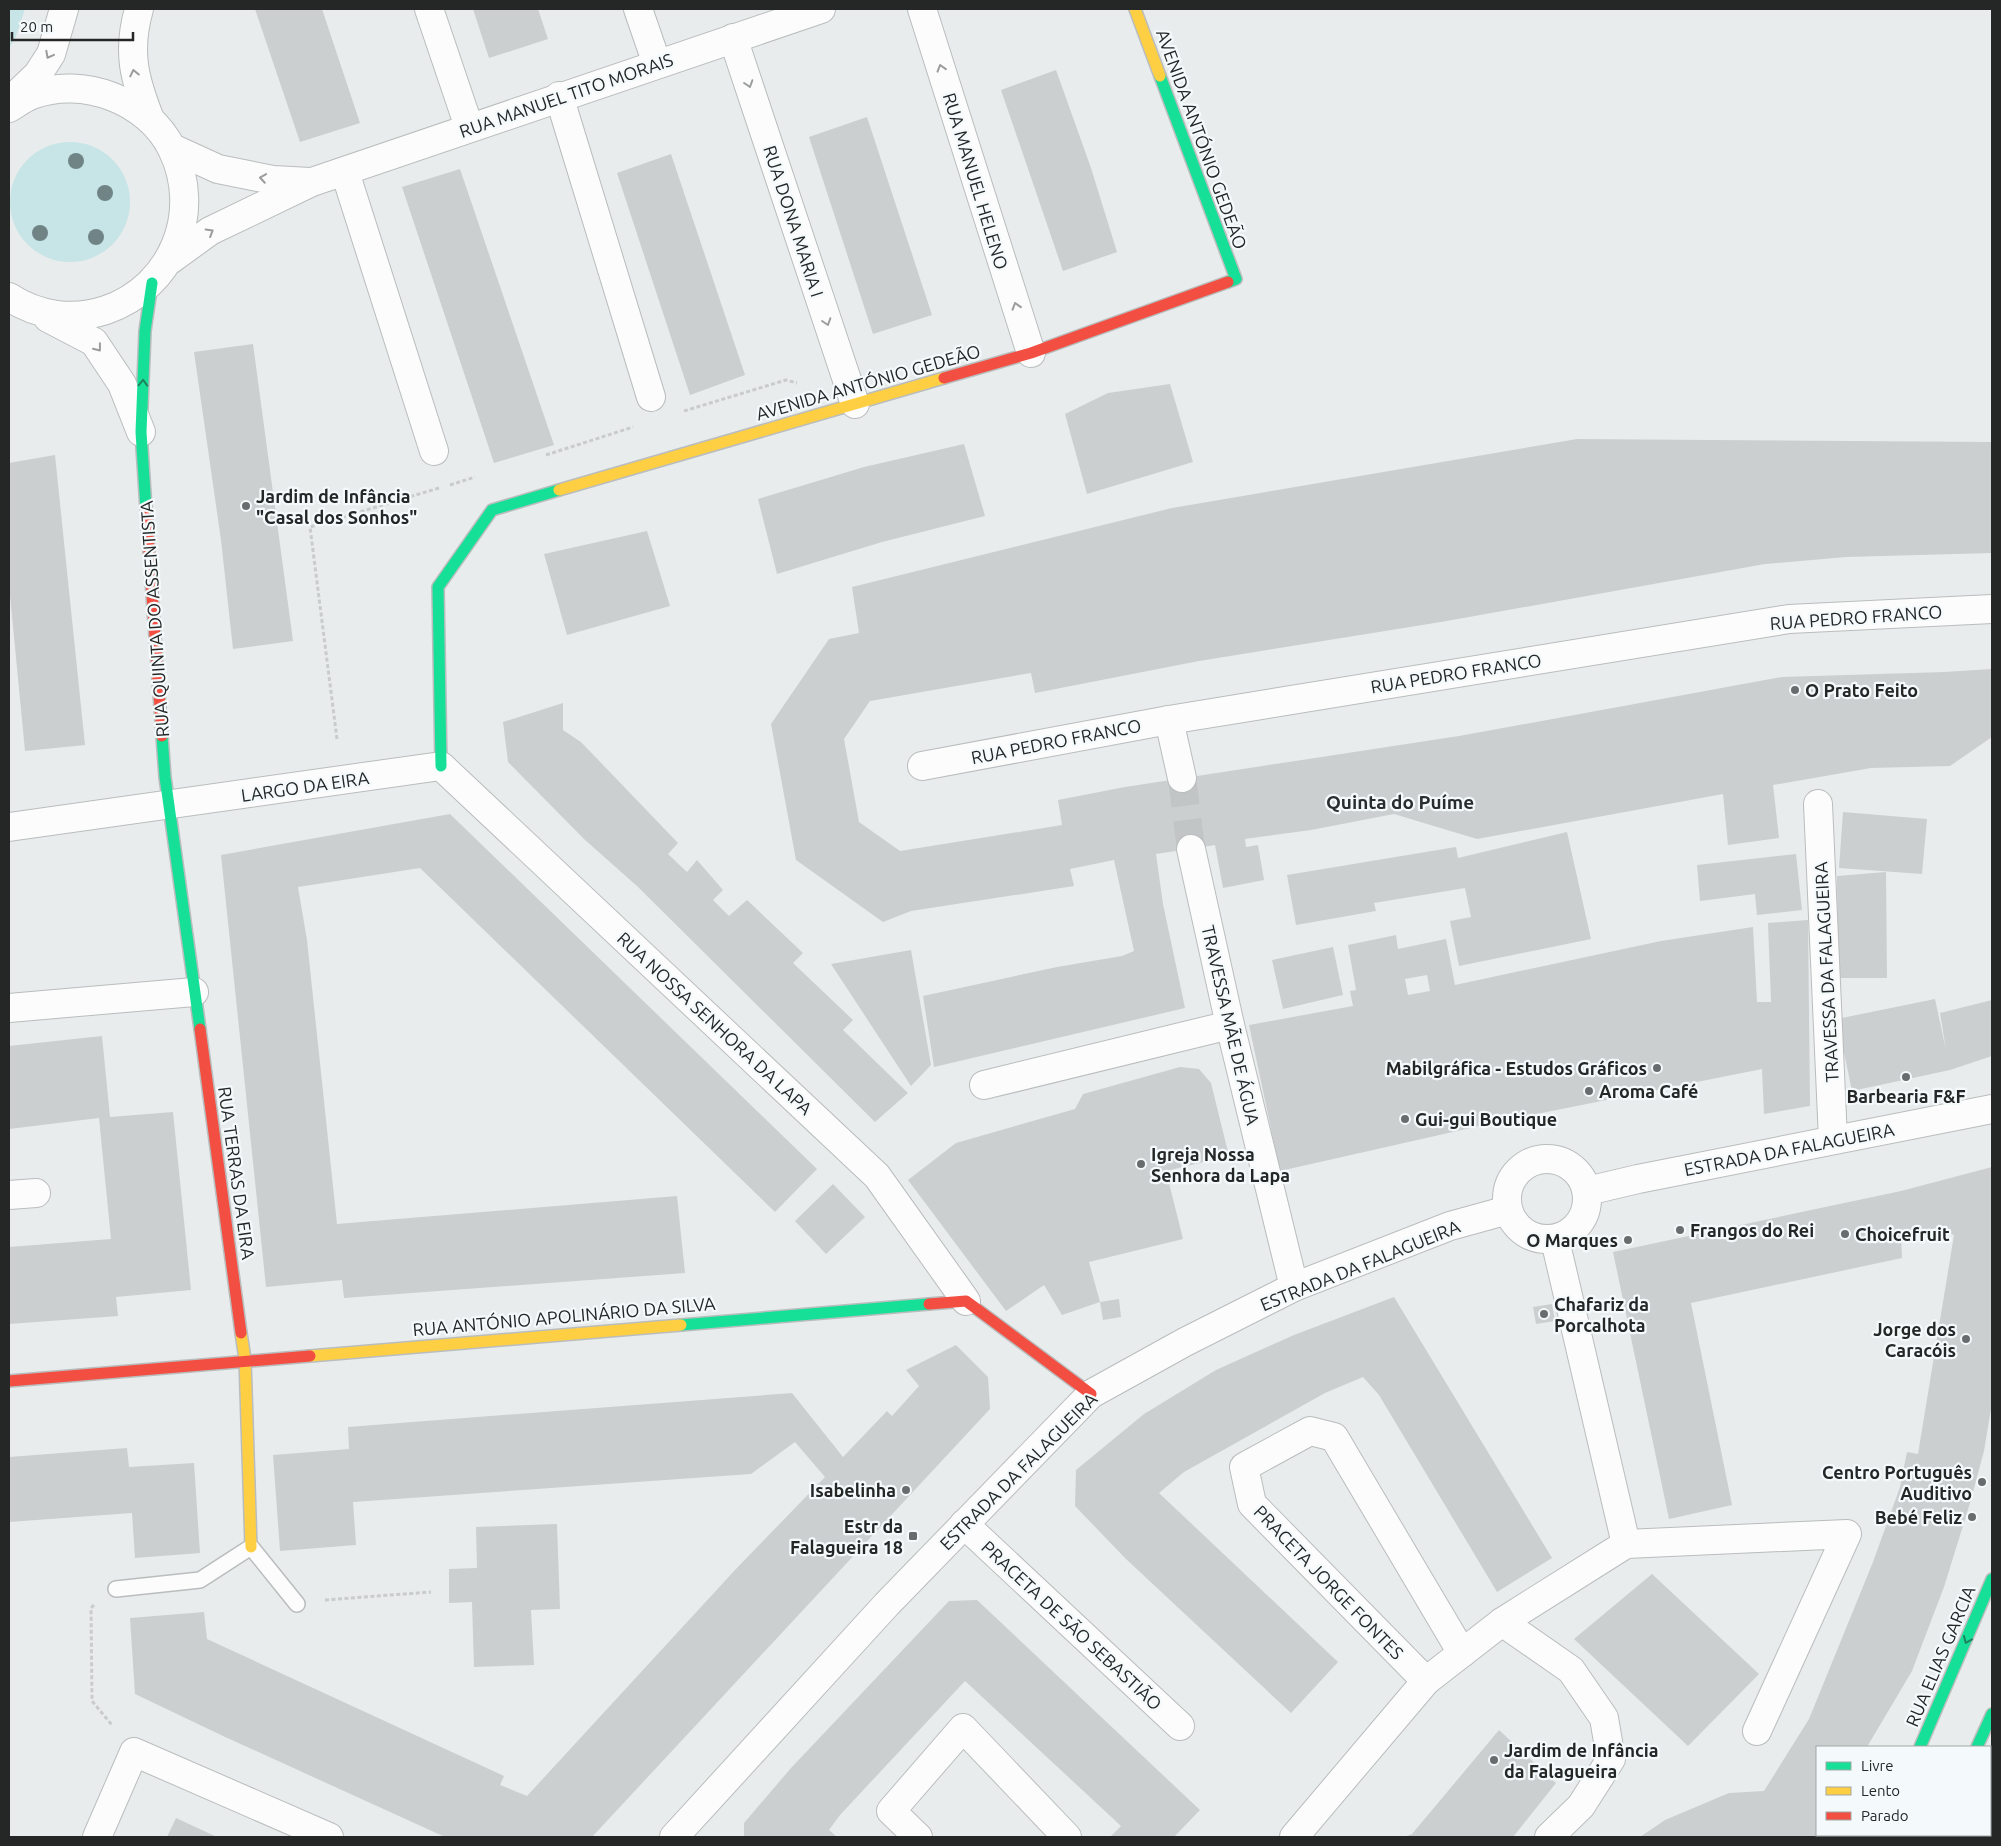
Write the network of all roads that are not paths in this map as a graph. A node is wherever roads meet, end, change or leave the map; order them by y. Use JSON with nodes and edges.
{"nodes":[{"id":1,"x":64,"y":9,"type":"edge"},
{"id":2,"x":140,"y":9,"type":"edge"},
{"id":3,"x":429,"y":9,"type":"edge"},
{"id":4,"x":638,"y":9,"type":"edge"},
{"id":5,"x":821,"y":9,"type":"edge"},
{"id":6,"x":922,"y":9,"type":"edge"},
{"id":7,"x":1135,"y":9,"type":"edge"},
{"id":8,"x":733,"y":38,"type":"junction"},
{"id":9,"x":657,"y":64,"type":"junction"},
{"id":10,"x":559,"y":96,"type":"junction"},
{"id":11,"x":9,"y":103,"type":"edge"},
{"id":12,"x":9,"y":108,"type":"edge"},
{"id":13,"x":150,"y":119,"type":"junction"},
{"id":14,"x":469,"y":127,"type":"junction"},
{"id":15,"x":172,"y":148,"type":"junction"},
{"id":16,"x":345,"y":172,"type":"junction"},
{"id":17,"x":312,"y":182,"type":"junction"},
{"id":18,"x":170,"y":260,"type":"junction"},
{"id":19,"x":152,"y":283,"type":"junction"},
{"id":20,"x":17,"y":302,"type":"edge"},
{"id":21,"x":1030,"y":353,"type":"junction"},
{"id":22,"x":651,"y":397,"type":"dead end"},
{"id":23,"x":855,"y":404,"type":"junction"},
{"id":24,"x":141,"y":432,"type":"junction"},
{"id":25,"x":434,"y":451,"type":"dead end"},
{"id":26,"x":1992,"y":609,"type":"edge"},
{"id":27,"x":1169,"y":720,"type":"junction"},
{"id":28,"x":441,"y":766,"type":"junction"},
{"id":29,"x":922,"y":766,"type":"dead end"},
{"id":30,"x":1182,"y":778,"type":"tunnel mouth"},
{"id":31,"x":1818,"y":804,"type":"dead end"},
{"id":32,"x":169,"y":805,"type":"junction"},
{"id":33,"x":9,"y":827,"type":"edge"},
{"id":34,"x":1191,"y":849,"type":"tunnel mouth"},
{"id":35,"x":194,"y":992,"type":"junction"},
{"id":36,"x":9,"y":1008,"type":"edge"},
{"id":37,"x":1230,"y":1025,"type":"junction"},
{"id":38,"x":984,"y":1085,"type":"dead end"},
{"id":39,"x":1992,"y":1109,"type":"edge"},
{"id":40,"x":1833,"y":1140,"type":"junction"},
{"id":41,"x":1587,"y":1191,"type":"junction"},
{"id":42,"x":36,"y":1193,"type":"dead end"},
{"id":43,"x":9,"y":1195,"type":"edge"},
{"id":44,"x":1508,"y":1210,"type":"junction"},
{"id":45,"x":1555,"y":1240,"type":"junction"},
{"id":46,"x":1294,"y":1287,"type":"junction"},
{"id":47,"x":966,"y":1300,"type":"junction"},
{"id":48,"x":245,"y":1359,"type":"junction"},
{"id":49,"x":9,"y":1381,"type":"edge"},
{"id":50,"x":1091,"y":1394,"type":"junction"},
{"id":51,"x":964,"y":1524,"type":"junction"},
{"id":52,"x":1626,"y":1544,"type":"junction"},
{"id":53,"x":251,"y":1547,"type":"junction"},
{"id":54,"x":116,"y":1589,"type":"road end"},
{"id":55,"x":1990,"y":1590,"type":"edge"},
{"id":56,"x":297,"y":1604,"type":"road end"},
{"id":57,"x":1502,"y":1622,"type":"junction"},
{"id":58,"x":1462,"y":1653,"type":"junction"},
{"id":59,"x":1426,"y":1682,"type":"junction"},
{"id":60,"x":1992,"y":1714,"type":"edge"},
{"id":61,"x":1180,"y":1726,"type":"dead end"},
{"id":62,"x":1757,"y":1731,"type":"dead end"},
{"id":63,"x":1920,"y":1746,"type":"edge"},
{"id":64,"x":1977,"y":1746,"type":"edge"},
{"id":65,"x":97,"y":1837,"type":"edge"},
{"id":66,"x":328,"y":1837,"type":"edge"},
{"id":67,"x":674,"y":1837,"type":"edge"},
{"id":68,"x":918,"y":1837,"type":"edge"},
{"id":69,"x":1067,"y":1837,"type":"edge"},
{"id":70,"x":1294,"y":1837,"type":"edge"},
{"id":71,"x":1549,"y":1837,"type":"edge"}],
"edges":[{"from":1,"to":11,"type":"street","one_way":true},
{"from":13,"to":2,"type":"street","one_way":true},
{"from":3,"to":14,"type":"street"},
{"from":4,"to":9,"type":"street"},
{"from":5,"to":8,"type":"street","name":"RUA MANUEL TITO MORAIS"},
{"from":21,"to":6,"type":"street","name":"RUA MANUEL HELENO","one_way":true},
{"from":7,"to":21,"type":"street","name":"AVENIDA ANTÓNIO GEDEÃO"},
{"from":8,"to":9,"type":"street","name":"RUA MANUEL TITO MORAIS"},
{"from":8,"to":23,"type":"street","name":"RUA DONA MARIA I","one_way":true},
{"from":9,"to":10,"type":"street","name":"RUA MANUEL TITO MORAIS"},
{"from":10,"to":14,"type":"street","name":"RUA MANUEL TITO MORAIS"},
{"from":10,"to":22,"type":"street"},
{"from":12,"to":13,"type":"street"},
{"from":13,"to":15,"type":"street"},
{"from":14,"to":16,"type":"street","name":"RUA MANUEL TITO MORAIS"},
{"from":17,"to":15,"type":"street","name":"RUA MANUEL TITO MORAIS","one_way":true},
{"from":15,"to":18,"type":"street"},
{"from":16,"to":17,"type":"street","name":"RUA MANUEL TITO MORAIS"},
{"from":16,"to":25,"type":"street"},
{"from":18,"to":17,"type":"street","name":"RUA MANUEL TITO MORAIS","one_way":true},
{"from":18,"to":19,"type":"street"},
{"from":19,"to":20,"type":"street"},
{"from":24,"to":19,"type":"street","name":"RUA QUINTA DO ASSENTISTA","one_way":true},
{"from":20,"to":24,"type":"street","name":"RUA QUINTA DO ASSENTISTA","one_way":true},
{"from":21,"to":23,"type":"street","name":"AVENIDA ANTÓNIO GEDEÃO"},
{"from":23,"to":28,"type":"street","name":"AVENIDA ANTÓNIO GEDEÃO"},
{"from":24,"to":32,"type":"street","name":"RUA QUINTA DO ASSENTISTA"},
{"from":26,"to":27,"type":"street","name":"RUA PEDRO FRANCO"},
{"from":27,"to":29,"type":"street","name":"RUA PEDRO FRANCO"},
{"from":27,"to":30,"type":"street"},
{"from":28,"to":32,"type":"street","name":"LARGO DA EIRA"},
{"from":28,"to":47,"type":"street","name":"RUA NOSSA SENHORA DA LAPA"},
{"from":31,"to":40,"type":"street","name":"TRAVESSA DA FALAGUEIRA"},
{"from":32,"to":33,"type":"street","name":"LARGO DA EIRA"},
{"from":32,"to":35,"type":"street","name":"RUA TERRAS DA EIRA"},
{"from":34,"to":37,"type":"street","name":"TRAVESSA MÃE DE ÁGUA"},
{"from":35,"to":36,"type":"street"},
{"from":35,"to":48,"type":"street","name":"RUA TERRAS DA EIRA"},
{"from":37,"to":38,"type":"street"},
{"from":37,"to":46,"type":"street","name":"TRAVESSA MÃE DE ÁGUA"},
{"from":39,"to":40,"type":"street","name":"ESTRADA DA FALAGUEIRA"},
{"from":40,"to":41,"type":"street","name":"ESTRADA DA FALAGUEIRA"},
{"from":41,"to":44,"type":"street"},
{"from":41,"to":45,"type":"street"},
{"from":42,"to":43,"type":"street"},
{"from":44,"to":45,"type":"street"},
{"from":44,"to":46,"type":"street","name":"ESTRADA DA FALAGUEIRA"},
{"from":45,"to":52,"type":"street"},
{"from":46,"to":50,"type":"street","name":"ESTRADA DA FALAGUEIRA"},
{"from":47,"to":48,"type":"street","name":"RUA ANTÓNIO APOLINÁRIO DA SILVA"},
{"from":47,"to":50,"type":"street"},
{"from":48,"to":49,"type":"street","name":"RUA ANTÓNIO APOLINÁRIO DA SILVA"},
{"from":48,"to":53,"type":"street","name":"RUA TERRAS DA EIRA"},
{"from":50,"to":51,"type":"street","name":"ESTRADA DA FALAGUEIRA"},
{"from":51,"to":61,"type":"street","name":"PRACETA DE SÃO SEBASTIÃO"},
{"from":51,"to":67,"type":"street","name":"ESTRADA DA FALAGUEIRA"},
{"from":52,"to":57,"type":"street"},
{"from":52,"to":62,"type":"street"},
{"from":53,"to":54,"type":"lane"},
{"from":53,"to":56,"type":"lane"},
{"from":55,"to":63,"type":"street","name":"RUA ELIAS GARCIA","one_way":true},
{"from":57,"to":58,"type":"street"},
{"from":57,"to":71,"type":"street"},
{"from":58,"to":59,"type":"street"},
{"from":58,"to":59,"type":"street","name":"PRACETA JORGE FONTES"},
{"from":59,"to":70,"type":"street"},
{"from":60,"to":64,"type":"street"},
{"from":65,"to":66,"type":"street"},
{"from":68,"to":69,"type":"street"}]}
